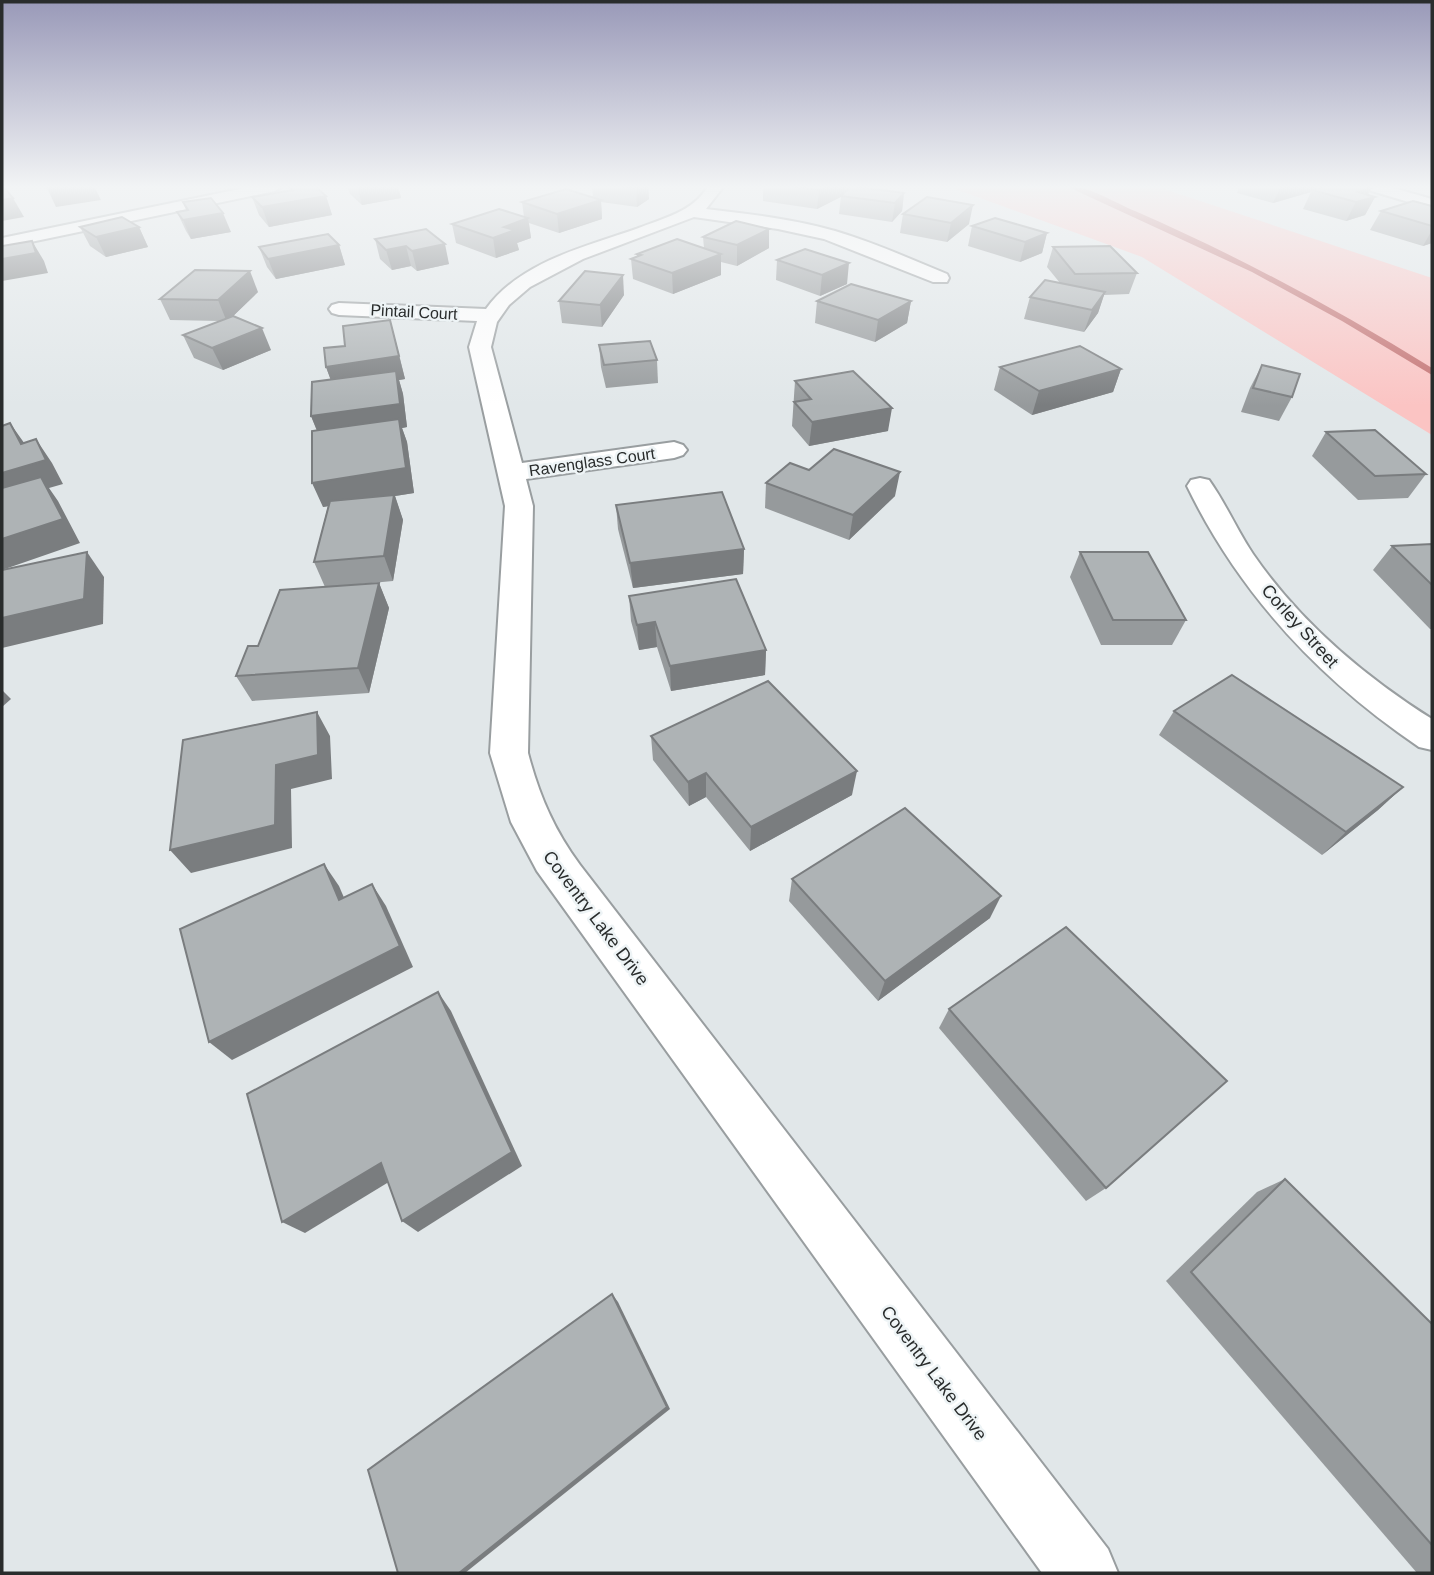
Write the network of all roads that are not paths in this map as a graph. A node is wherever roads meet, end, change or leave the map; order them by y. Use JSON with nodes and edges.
{"nodes":[{"id":1,"x":571,"y":260,"type":"edge"},
{"id":2,"x":896,"y":260,"type":"edge"},
{"id":3,"x":940,"y":278,"type":"dead end"},
{"id":4,"x":339,"y":309,"type":"dead end"},
{"id":5,"x":489,"y":316,"type":"junction"},
{"id":6,"x":674,"y":450,"type":"dead end"},
{"id":7,"x":510,"y":473,"type":"junction"},
{"id":8,"x":1200,"y":485,"type":"dead end"},
{"id":9,"x":1432,"y":737,"type":"edge"},
{"id":10,"x":1063,"y":1565,"type":"edge"}],
"edges":[{"from":1,"to":5,"type":"street","name":"Coventry Lake Drive"},
{"from":2,"to":3,"type":"street"},
{"from":4,"to":5,"type":"street","name":"Pintail Court"},
{"from":5,"to":7,"type":"street","name":"Coventry Lake Drive"},
{"from":6,"to":7,"type":"street","name":"Ravenglass Court"},
{"from":7,"to":10,"type":"street","name":"Coventry Lake Drive"},
{"from":8,"to":9,"type":"street","name":"Corley Street"}]}
